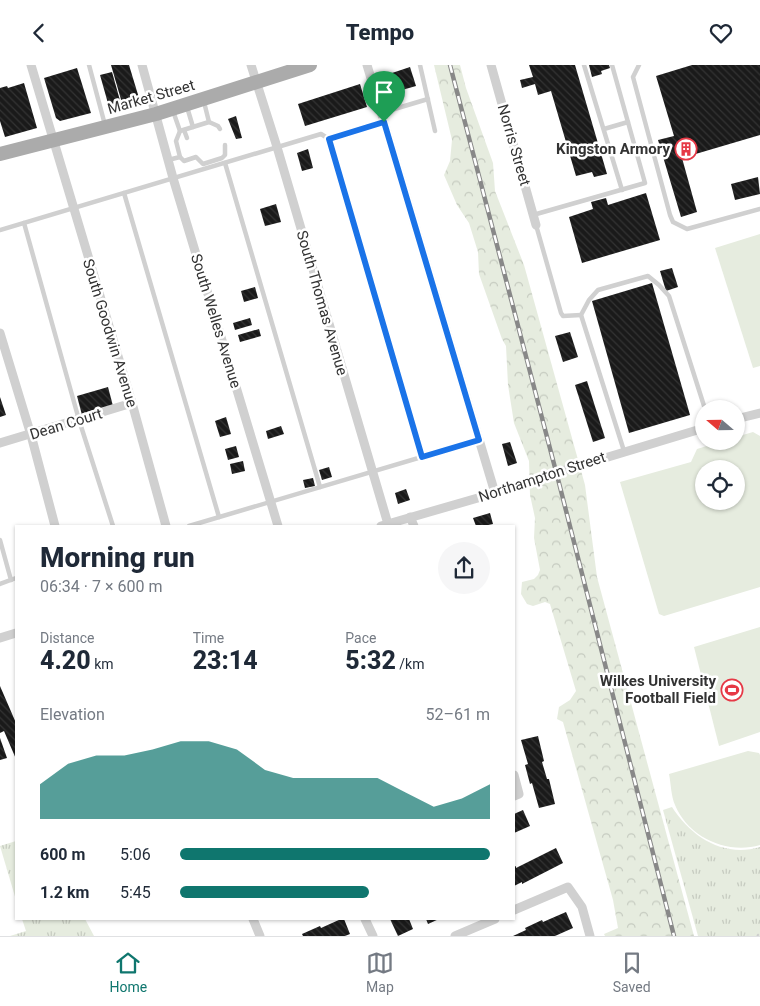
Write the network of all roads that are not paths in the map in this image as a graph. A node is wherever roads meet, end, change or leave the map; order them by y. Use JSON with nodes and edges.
{"nodes":[{"id":1,"x":31,"y":65,"type":"edge"},
{"id":2,"x":89,"y":65,"type":"edge"},
{"id":3,"x":142,"y":65,"type":"edge"},
{"id":4,"x":251,"y":65,"type":"edge"},
{"id":5,"x":310,"y":65,"type":"edge"},
{"id":6,"x":367,"y":65,"type":"edge"},
{"id":7,"x":420,"y":65,"type":"edge"},
{"id":8,"x":491,"y":65,"type":"edge"},
{"id":9,"x":584,"y":65,"type":"edge"},
{"id":10,"x":612,"y":65,"type":"edge"},
{"id":11,"x":639,"y":65,"type":"edge"},
{"id":12,"x":256,"y":82,"type":"junction"},
{"id":13,"x":428,"y":99,"type":"junction"},
{"id":14,"x":203,"y":100,"type":"junction"},
{"id":15,"x":187,"y":105,"type":"junction"},
{"id":16,"x":172,"y":109,"type":"junction"},
{"id":17,"x":156,"y":115,"type":"junction"},
{"id":18,"x":383,"y":118,"type":"junction"},
{"id":19,"x":210,"y":122,"type":"junction"},
{"id":20,"x":628,"y":122,"type":"junction"},
{"id":21,"x":106,"y":127,"type":"junction"},
{"id":22,"x":193,"y":127,"type":"junction"},
{"id":23,"x":220,"y":129,"type":"dead end"},
{"id":24,"x":604,"y":129,"type":"junction"},
{"id":25,"x":182,"y":130,"type":"junction"},
{"id":26,"x":435,"y":131,"type":"dead end"},
{"id":27,"x":54,"y":139,"type":"junction"},
{"id":28,"x":187,"y":139,"type":"dead end"},
{"id":29,"x":329,"y":139,"type":"junction"},
{"id":30,"x":225,"y":145,"type":"dead end"},
{"id":31,"x":277,"y":147,"type":"junction"},
{"id":32,"x":191,"y":152,"type":"dead end"},
{"id":33,"x":0,"y":154,"type":"edge"},
{"id":34,"x":180,"y":157,"type":"junction"},
{"id":35,"x":193,"y":158,"type":"junction"},
{"id":36,"x":168,"y":160,"type":"junction"},
{"id":37,"x":225,"y":163,"type":"junction"},
{"id":38,"x":173,"y":178,"type":"junction"},
{"id":39,"x":622,"y":190,"type":"junction"},
{"id":40,"x":124,"y":193,"type":"junction"},
{"id":41,"x":73,"y":208,"type":"junction"},
{"id":42,"x":760,"y":209,"type":"edge"},
{"id":43,"x":533,"y":215,"type":"junction"},
{"id":44,"x":24,"y":223,"type":"junction"},
{"id":45,"x":536,"y":225,"type":"joint"},
{"id":46,"x":0,"y":230,"type":"edge"},
{"id":47,"x":581,"y":315,"type":"junction"},
{"id":48,"x":0,"y":333,"type":"edge"},
{"id":49,"x":702,"y":400,"type":"edge"},
{"id":50,"x":132,"y":403,"type":"junction"},
{"id":51,"x":760,"y":413,"type":"edge"},
{"id":52,"x":745,"y":417,"type":"edge"},
{"id":53,"x":79,"y":420,"type":"junction"},
{"id":54,"x":695,"y":431,"type":"edge"},
{"id":55,"x":31,"y":435,"type":"junction"},
{"id":56,"x":479,"y":440,"type":"junction"},
{"id":57,"x":0,"y":443,"type":"edge"},
{"id":58,"x":624,"y":451,"type":"junction"},
{"id":59,"x":422,"y":457,"type":"junction"},
{"id":60,"x":372,"y":472,"type":"junction"},
{"id":61,"x":320,"y":487,"type":"junction"},
{"id":62,"x":495,"y":493,"type":"junction"},
{"id":63,"x":271,"y":502,"type":"junction"},
{"id":64,"x":220,"y":517,"type":"junction"},
{"id":65,"x":410,"y":517,"type":"junction"},
{"id":66,"x":55,"y":525,"type":"edge"},
{"id":67,"x":113,"y":525,"type":"edge"},
{"id":68,"x":166,"y":525,"type":"edge"},
{"id":69,"x":192,"y":525,"type":"edge"},
{"id":70,"x":278,"y":525,"type":"edge"},
{"id":71,"x":384,"y":525,"type":"edge"},
{"id":72,"x":414,"y":525,"type":"edge"},
{"id":73,"x":0,"y":540,"type":"edge"},
{"id":74,"x":14,"y":579,"type":"edge"},
{"id":75,"x":0,"y":584,"type":"edge"},
{"id":76,"x":15,"y":633,"type":"edge"},
{"id":77,"x":0,"y":638,"type":"edge"},
{"id":78,"x":515,"y":910,"type":"edge"},
{"id":79,"x":253,"y":920,"type":"edge"},
{"id":80,"x":365,"y":920,"type":"edge"},
{"id":81,"x":493,"y":920,"type":"edge"},
{"id":82,"x":260,"y":936,"type":"edge"},
{"id":83,"x":373,"y":936,"type":"edge"},
{"id":84,"x":455,"y":936,"type":"edge"},
{"id":85,"x":590,"y":936,"type":"edge"}],
"edges":[{"from":1,"to":27,"type":"street","name":"South Goodwin Avenue"},
{"from":2,"to":21,"type":"lane"},
{"from":3,"to":17,"type":"street","name":"South Welles Avenue"},
{"from":4,"to":12,"type":"street","name":"South Thomas Avenue"},
{"from":5,"to":12,"type":"main road","name":"Market Street"},
{"from":6,"to":18,"type":"street"},
{"from":7,"to":13,"type":"lane"},
{"from":8,"to":43,"type":"street","name":"Norris Street"},
{"from":9,"to":24,"type":"lane"},
{"from":10,"to":20,"type":"lane"},
{"from":11,"to":42,"type":"lane"},
{"from":12,"to":14,"type":"main road","name":"Market Street"},
{"from":12,"to":31,"type":"street","name":"South Thomas Avenue"},
{"from":13,"to":18,"type":"lane"},
{"from":13,"to":26,"type":"lane"},
{"from":14,"to":15,"type":"main road","name":"Market Street"},
{"from":14,"to":19,"type":"lane"},
{"from":15,"to":16,"type":"main road","name":"Market Street"},
{"from":15,"to":22,"type":"lane"},
{"from":16,"to":17,"type":"main road","name":"Market Street"},
{"from":16,"to":25,"type":"lane"},
{"from":17,"to":21,"type":"main road","name":"Market Street"},
{"from":17,"to":36,"type":"street","name":"South Welles Avenue"},
{"from":18,"to":29,"type":"lane"},
{"from":18,"to":56,"type":"street"},
{"from":19,"to":22,"type":"lane"},
{"from":19,"to":23,"type":"lane"},
{"from":20,"to":24,"type":"lane"},
{"from":20,"to":39,"type":"lane"},
{"from":21,"to":27,"type":"main road","name":"Market Street"},
{"from":22,"to":25,"type":"lane"},
{"from":24,"to":39,"type":"lane"},
{"from":25,"to":28,"type":"lane"},
{"from":25,"to":34,"type":"lane"},
{"from":27,"to":33,"type":"main road","name":"Market Street"},
{"from":27,"to":41,"type":"street","name":"South Goodwin Avenue"},
{"from":29,"to":31,"type":"lane"},
{"from":29,"to":59,"type":"lane"},
{"from":30,"to":35,"type":"lane"},
{"from":31,"to":37,"type":"lane"},
{"from":31,"to":60,"type":"street","name":"South Thomas Avenue"},
{"from":32,"to":35,"type":"lane"},
{"from":34,"to":35,"type":"lane"},
{"from":34,"to":36,"type":"lane"},
{"from":36,"to":38,"type":"street","name":"South Welles Avenue"},
{"from":37,"to":38,"type":"lane"},
{"from":37,"to":61,"type":"lane"},
{"from":38,"to":40,"type":"lane"},
{"from":38,"to":63,"type":"street","name":"South Welles Avenue"},
{"from":39,"to":43,"type":"lane"},
{"from":40,"to":41,"type":"lane"},
{"from":40,"to":64,"type":"lane"},
{"from":41,"to":44,"type":"lane"},
{"from":41,"to":50,"type":"street","name":"South Goodwin Avenue"},
{"from":43,"to":45,"type":"street","name":"Norris Street"},
{"from":44,"to":46,"type":"lane"},
{"from":44,"to":53,"type":"lane"},
{"from":45,"to":47,"type":"lane"},
{"from":47,"to":49,"type":"lane"},
{"from":47,"to":58,"type":"lane"},
{"from":48,"to":55,"type":"street"},
{"from":50,"to":53,"type":"street","name":"Dean Court"},
{"from":50,"to":68,"type":"street","name":"South Goodwin Avenue"},
{"from":51,"to":52,"type":"street"},
{"from":53,"to":55,"type":"street","name":"Dean Court"},
{"from":53,"to":67,"type":"lane"},
{"from":54,"to":58,"type":"street","name":"Northampton Street"},
{"from":55,"to":57,"type":"street","name":"Dean Court"},
{"from":55,"to":66,"type":"street"},
{"from":56,"to":59,"type":"lane"},
{"from":56,"to":62,"type":"street"},
{"from":58,"to":62,"type":"street","name":"Northampton Street"},
{"from":59,"to":60,"type":"lane"},
{"from":60,"to":61,"type":"lane"},
{"from":60,"to":71,"type":"street","name":"South Thomas Avenue"},
{"from":61,"to":63,"type":"lane"},
{"from":62,"to":65,"type":"street","name":"Northampton Street"},
{"from":63,"to":64,"type":"lane"},
{"from":63,"to":70,"type":"street","name":"South Welles Avenue"},
{"from":64,"to":69,"type":"lane"},
{"from":65,"to":71,"type":"street","name":"Northampton Street"},
{"from":65,"to":72,"type":"street"},
{"from":73,"to":74,"type":"lane"},
{"from":74,"to":75,"type":"lane"},
{"from":76,"to":77,"type":"street"},
{"from":78,"to":85,"type":"street"},
{"from":79,"to":82,"type":"street"},
{"from":80,"to":83,"type":"street"},
{"from":81,"to":84,"type":"street"}]}
